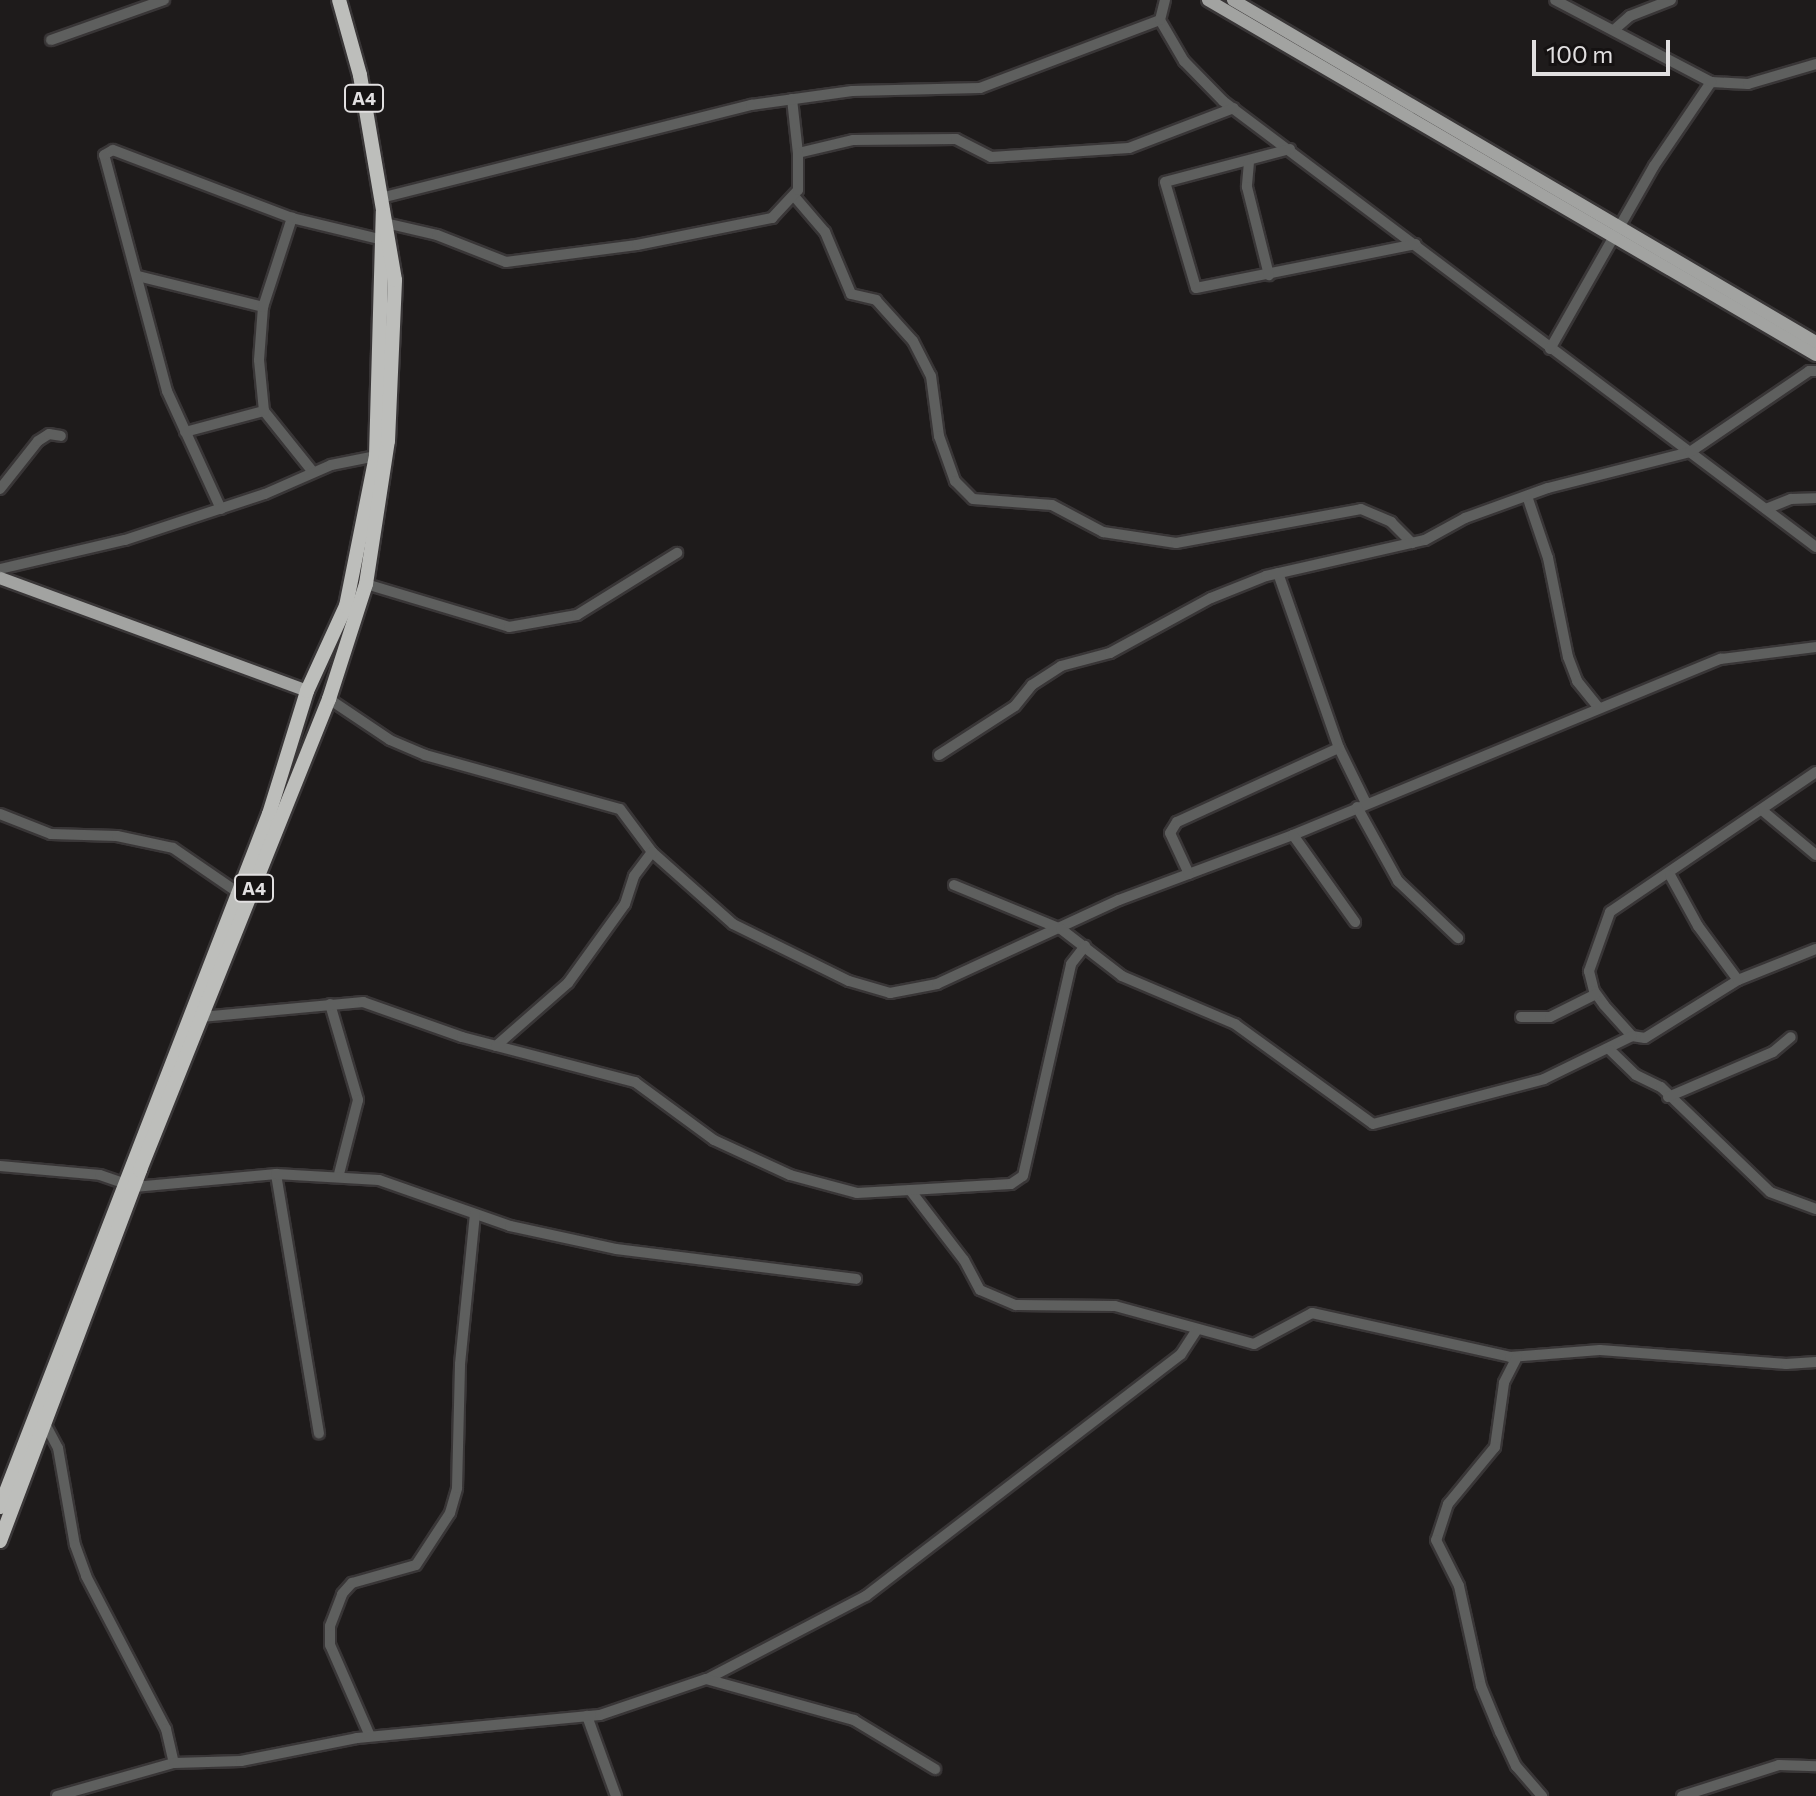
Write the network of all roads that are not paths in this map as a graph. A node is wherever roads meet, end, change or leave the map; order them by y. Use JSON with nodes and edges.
{"nodes":[{"id":1,"x":164,"y":0,"type":"edge"},
{"id":2,"x":339,"y":0,"type":"edge"},
{"id":3,"x":1165,"y":0,"type":"edge"},
{"id":4,"x":1208,"y":0,"type":"edge"},
{"id":5,"x":1233,"y":0,"type":"edge"},
{"id":6,"x":1555,"y":0,"type":"edge"},
{"id":7,"x":1671,"y":0,"type":"edge"},
{"id":8,"x":1160,"y":20,"type":"junction"},
{"id":9,"x":1256,"y":20,"type":"junction"},
{"id":10,"x":1615,"y":29,"type":"junction"},
{"id":11,"x":51,"y":40,"type":"dead end"},
{"id":12,"x":1816,"y":64,"type":"edge"},
{"id":13,"x":1711,"y":82,"type":"junction"},
{"id":14,"x":792,"y":99,"type":"junction"},
{"id":15,"x":1234,"y":108,"type":"junction"},
{"id":16,"x":1290,"y":149,"type":"junction"},
{"id":17,"x":798,"y":153,"type":"junction"},
{"id":18,"x":1249,"y":162,"type":"junction"},
{"id":19,"x":794,"y":196,"type":"junction"},
{"id":20,"x":383,"y":214,"type":"junction"},
{"id":21,"x":292,"y":218,"type":"junction"},
{"id":22,"x":1618,"y":233,"type":"junction"},
{"id":23,"x":386,"y":241,"type":"junction"},
{"id":24,"x":1416,"y":244,"type":"junction"},
{"id":25,"x":1269,"y":275,"type":"junction"},
{"id":26,"x":138,"y":276,"type":"junction"},
{"id":27,"x":263,"y":307,"type":"junction"},
{"id":28,"x":1816,"y":342,"type":"edge"},
{"id":29,"x":1550,"y":349,"type":"junction"},
{"id":30,"x":1816,"y":355,"type":"edge"},
{"id":31,"x":1816,"y":371,"type":"edge"},
{"id":32,"x":264,"y":411,"type":"junction"},
{"id":33,"x":185,"y":432,"type":"junction"},
{"id":34,"x":61,"y":436,"type":"dead end"},
{"id":35,"x":1690,"y":452,"type":"junction"},
{"id":36,"x":376,"y":456,"type":"junction"},
{"id":37,"x":313,"y":472,"type":"junction"},
{"id":38,"x":0,"y":489,"type":"edge"},
{"id":39,"x":1527,"y":496,"type":"junction"},
{"id":40,"x":1816,"y":498,"type":"edge"},
{"id":41,"x":221,"y":509,"type":"junction"},
{"id":42,"x":1766,"y":509,"type":"junction"},
{"id":43,"x":1412,"y":543,"type":"junction"},
{"id":44,"x":1816,"y":547,"type":"edge"},
{"id":45,"x":677,"y":553,"type":"dead end"},
{"id":46,"x":0,"y":569,"type":"edge"},
{"id":47,"x":1278,"y":573,"type":"junction"},
{"id":48,"x":0,"y":578,"type":"edge"},
{"id":49,"x":366,"y":584,"type":"junction"},
{"id":50,"x":350,"y":608,"type":"junction"},
{"id":51,"x":1816,"y":647,"type":"edge"},
{"id":52,"x":317,"y":669,"type":"junction"},
{"id":53,"x":335,"y":677,"type":"junction"},
{"id":54,"x":307,"y":691,"type":"junction"},
{"id":55,"x":329,"y":699,"type":"junction"},
{"id":56,"x":1597,"y":706,"type":"junction"},
{"id":57,"x":299,"y":719,"type":"junction"},
{"id":58,"x":316,"y":727,"type":"junction"},
{"id":59,"x":1339,"y":748,"type":"junction"},
{"id":60,"x":939,"y":755,"type":"dead end"},
{"id":61,"x":1816,"y":772,"type":"edge"},
{"id":62,"x":1362,"y":805,"type":"junction"},
{"id":63,"x":1763,"y":811,"type":"junction"},
{"id":64,"x":0,"y":814,"type":"edge"},
{"id":65,"x":275,"y":816,"type":"junction"},
{"id":66,"x":1293,"y":835,"type":"junction"},
{"id":67,"x":652,"y":852,"type":"junction"},
{"id":68,"x":1816,"y":855,"type":"edge"},
{"id":69,"x":1189,"y":874,"type":"junction"},
{"id":70,"x":1670,"y":875,"type":"junction"},
{"id":71,"x":954,"y":885,"type":"dead end"},
{"id":72,"x":244,"y":896,"type":"junction"},
{"id":73,"x":1355,"y":922,"type":"dead end"},
{"id":74,"x":1061,"y":929,"type":"junction"},
{"id":75,"x":1458,"y":938,"type":"dead end"},
{"id":76,"x":1085,"y":946,"type":"junction"},
{"id":77,"x":1816,"y":949,"type":"edge"},
{"id":78,"x":1738,"y":980,"type":"junction"},
{"id":79,"x":1596,"y":994,"type":"junction"},
{"id":80,"x":330,"y":1004,"type":"junction"},
{"id":81,"x":201,"y":1017,"type":"junction"},
{"id":82,"x":1521,"y":1017,"type":"dead end"},
{"id":83,"x":1632,"y":1036,"type":"junction"},
{"id":84,"x":1791,"y":1037,"type":"dead end"},
{"id":85,"x":496,"y":1046,"type":"junction"},
{"id":86,"x":1610,"y":1050,"type":"junction"},
{"id":87,"x":1668,"y":1097,"type":"junction"},
{"id":88,"x":0,"y":1166,"type":"edge"},
{"id":89,"x":276,"y":1174,"type":"junction"},
{"id":90,"x":339,"y":1174,"type":"junction"},
{"id":91,"x":128,"y":1185,"type":"junction"},
{"id":92,"x":910,"y":1190,"type":"junction"},
{"id":93,"x":1816,"y":1209,"type":"edge"},
{"id":94,"x":475,"y":1215,"type":"junction"},
{"id":95,"x":856,"y":1279,"type":"dead end"},
{"id":96,"x":1196,"y":1331,"type":"junction"},
{"id":97,"x":1517,"y":1357,"type":"junction"},
{"id":98,"x":1816,"y":1362,"type":"edge"},
{"id":99,"x":40,"y":1417,"type":"junction"},
{"id":100,"x":319,"y":1433,"type":"dead end"},
{"id":101,"x":0,"y":1507,"type":"edge"},
{"id":102,"x":0,"y":1541,"type":"edge"},
{"id":103,"x":706,"y":1679,"type":"junction"},
{"id":104,"x":587,"y":1716,"type":"junction"},
{"id":105,"x":370,"y":1736,"type":"junction"},
{"id":106,"x":174,"y":1763,"type":"junction"},
{"id":107,"x":1816,"y":1766,"type":"edge"},
{"id":108,"x":935,"y":1769,"type":"dead end"},
{"id":109,"x":57,"y":1796,"type":"edge"},
{"id":110,"x":616,"y":1796,"type":"edge"},
{"id":111,"x":1542,"y":1796,"type":"edge"},
{"id":112,"x":1682,"y":1796,"type":"edge"}],
"edges":[{"from":1,"to":11,"type":"street"},
{"from":2,"to":20,"type":"highway","number":"A4"},
{"from":3,"to":8,"type":"street"},
{"from":4,"to":9,"type":"main road"},
{"from":5,"to":9,"type":"main road"},
{"from":6,"to":10,"type":"street"},
{"from":7,"to":10,"type":"street"},
{"from":8,"to":14,"type":"street"},
{"from":8,"to":15,"type":"street"},
{"from":9,"to":22,"type":"main road"},
{"from":10,"to":13,"type":"street"},
{"from":12,"to":13,"type":"street"},
{"from":13,"to":22,"type":"street"},
{"from":14,"to":17,"type":"street"},
{"from":14,"to":20,"type":"street"},
{"from":15,"to":16,"type":"street"},
{"from":15,"to":17,"type":"street"},
{"from":16,"to":18,"type":"street"},
{"from":16,"to":24,"type":"street"},
{"from":17,"to":19,"type":"street"},
{"from":18,"to":25,"type":"street"},
{"from":18,"to":25,"type":"street"},
{"from":19,"to":20,"type":"street"},
{"from":19,"to":43,"type":"street"},
{"from":20,"to":23,"type":"highway","number":"A4"},
{"from":21,"to":23,"type":"street"},
{"from":21,"to":26,"type":"street"},
{"from":21,"to":27,"type":"street"},
{"from":22,"to":28,"type":"main road"},
{"from":22,"to":29,"type":"street"},
{"from":22,"to":30,"type":"main road"},
{"from":23,"to":36,"type":"highway","number":"A4"},
{"from":23,"to":49,"type":"highway","number":"A4"},
{"from":24,"to":25,"type":"street"},
{"from":24,"to":29,"type":"street"},
{"from":26,"to":27,"type":"street"},
{"from":26,"to":33,"type":"street"},
{"from":27,"to":32,"type":"street"},
{"from":29,"to":35,"type":"street"},
{"from":31,"to":35,"type":"street"},
{"from":32,"to":33,"type":"street"},
{"from":32,"to":37,"type":"street"},
{"from":33,"to":41,"type":"street"},
{"from":34,"to":38,"type":"street"},
{"from":35,"to":39,"type":"street"},
{"from":35,"to":42,"type":"street"},
{"from":36,"to":37,"type":"street"},
{"from":36,"to":50,"type":"highway","number":"A4"},
{"from":37,"to":41,"type":"street"},
{"from":39,"to":43,"type":"street"},
{"from":39,"to":56,"type":"street"},
{"from":40,"to":42,"type":"street"},
{"from":41,"to":46,"type":"street"},
{"from":42,"to":44,"type":"street"},
{"from":43,"to":47,"type":"street"},
{"from":45,"to":49,"type":"street"},
{"from":47,"to":59,"type":"street"},
{"from":47,"to":60,"type":"street"},
{"from":48,"to":54,"type":"main road"},
{"from":49,"to":50,"type":"highway","number":"A4"},
{"from":50,"to":52,"type":"highway","number":"A4"},
{"from":50,"to":53,"type":"highway","number":"A4"},
{"from":51,"to":56,"type":"street"},
{"from":52,"to":53,"type":"highway"},
{"from":52,"to":54,"type":"highway","number":"A4"},
{"from":53,"to":55,"type":"highway","number":"A4"},
{"from":54,"to":57,"type":"highway","number":"A4"},
{"from":55,"to":58,"type":"highway","number":"A4"},
{"from":55,"to":67,"type":"street"},
{"from":56,"to":62,"type":"street"},
{"from":57,"to":58,"type":"highway"},
{"from":57,"to":65,"type":"highway","number":"A4"},
{"from":58,"to":65,"type":"highway","number":"A4"},
{"from":59,"to":62,"type":"street"},
{"from":59,"to":69,"type":"street"},
{"from":61,"to":63,"type":"street"},
{"from":62,"to":66,"type":"street"},
{"from":62,"to":75,"type":"street"},
{"from":63,"to":68,"type":"street"},
{"from":63,"to":70,"type":"street"},
{"from":64,"to":72,"type":"street"},
{"from":65,"to":72,"type":"highway","number":"A4"},
{"from":66,"to":69,"type":"street"},
{"from":66,"to":73,"type":"street"},
{"from":67,"to":74,"type":"street"},
{"from":67,"to":85,"type":"street"},
{"from":69,"to":74,"type":"street"},
{"from":70,"to":78,"type":"street"},
{"from":70,"to":79,"type":"street"},
{"from":71,"to":74,"type":"street"},
{"from":72,"to":81,"type":"highway","number":"A4"},
{"from":72,"to":91,"type":"highway","number":"A4"},
{"from":74,"to":76,"type":"street"},
{"from":76,"to":86,"type":"street"},
{"from":76,"to":92,"type":"street"},
{"from":77,"to":78,"type":"street"},
{"from":78,"to":83,"type":"street"},
{"from":79,"to":82,"type":"street"},
{"from":79,"to":83,"type":"street"},
{"from":80,"to":81,"type":"street"},
{"from":80,"to":85,"type":"street"},
{"from":80,"to":90,"type":"street"},
{"from":81,"to":91,"type":"highway","number":"A4"},
{"from":83,"to":86,"type":"street"},
{"from":84,"to":87,"type":"street"},
{"from":85,"to":92,"type":"street"},
{"from":86,"to":87,"type":"street"},
{"from":87,"to":93,"type":"street"},
{"from":88,"to":91,"type":"street"},
{"from":89,"to":90,"type":"street"},
{"from":89,"to":91,"type":"street"},
{"from":89,"to":100,"type":"street"},
{"from":90,"to":94,"type":"street"},
{"from":91,"to":99,"type":"highway","number":"A4"},
{"from":92,"to":96,"type":"street"},
{"from":94,"to":95,"type":"street"},
{"from":94,"to":105,"type":"street"},
{"from":96,"to":97,"type":"street"},
{"from":96,"to":103,"type":"street"},
{"from":97,"to":98,"type":"street"},
{"from":97,"to":111,"type":"street"},
{"from":99,"to":101,"type":"highway","number":"A4"},
{"from":99,"to":102,"type":"highway","number":"A4"},
{"from":99,"to":106,"type":"street"},
{"from":103,"to":104,"type":"street"},
{"from":103,"to":108,"type":"street"},
{"from":104,"to":105,"type":"street"},
{"from":104,"to":110,"type":"street"},
{"from":105,"to":106,"type":"street"},
{"from":106,"to":109,"type":"street"},
{"from":107,"to":112,"type":"street"}]}
